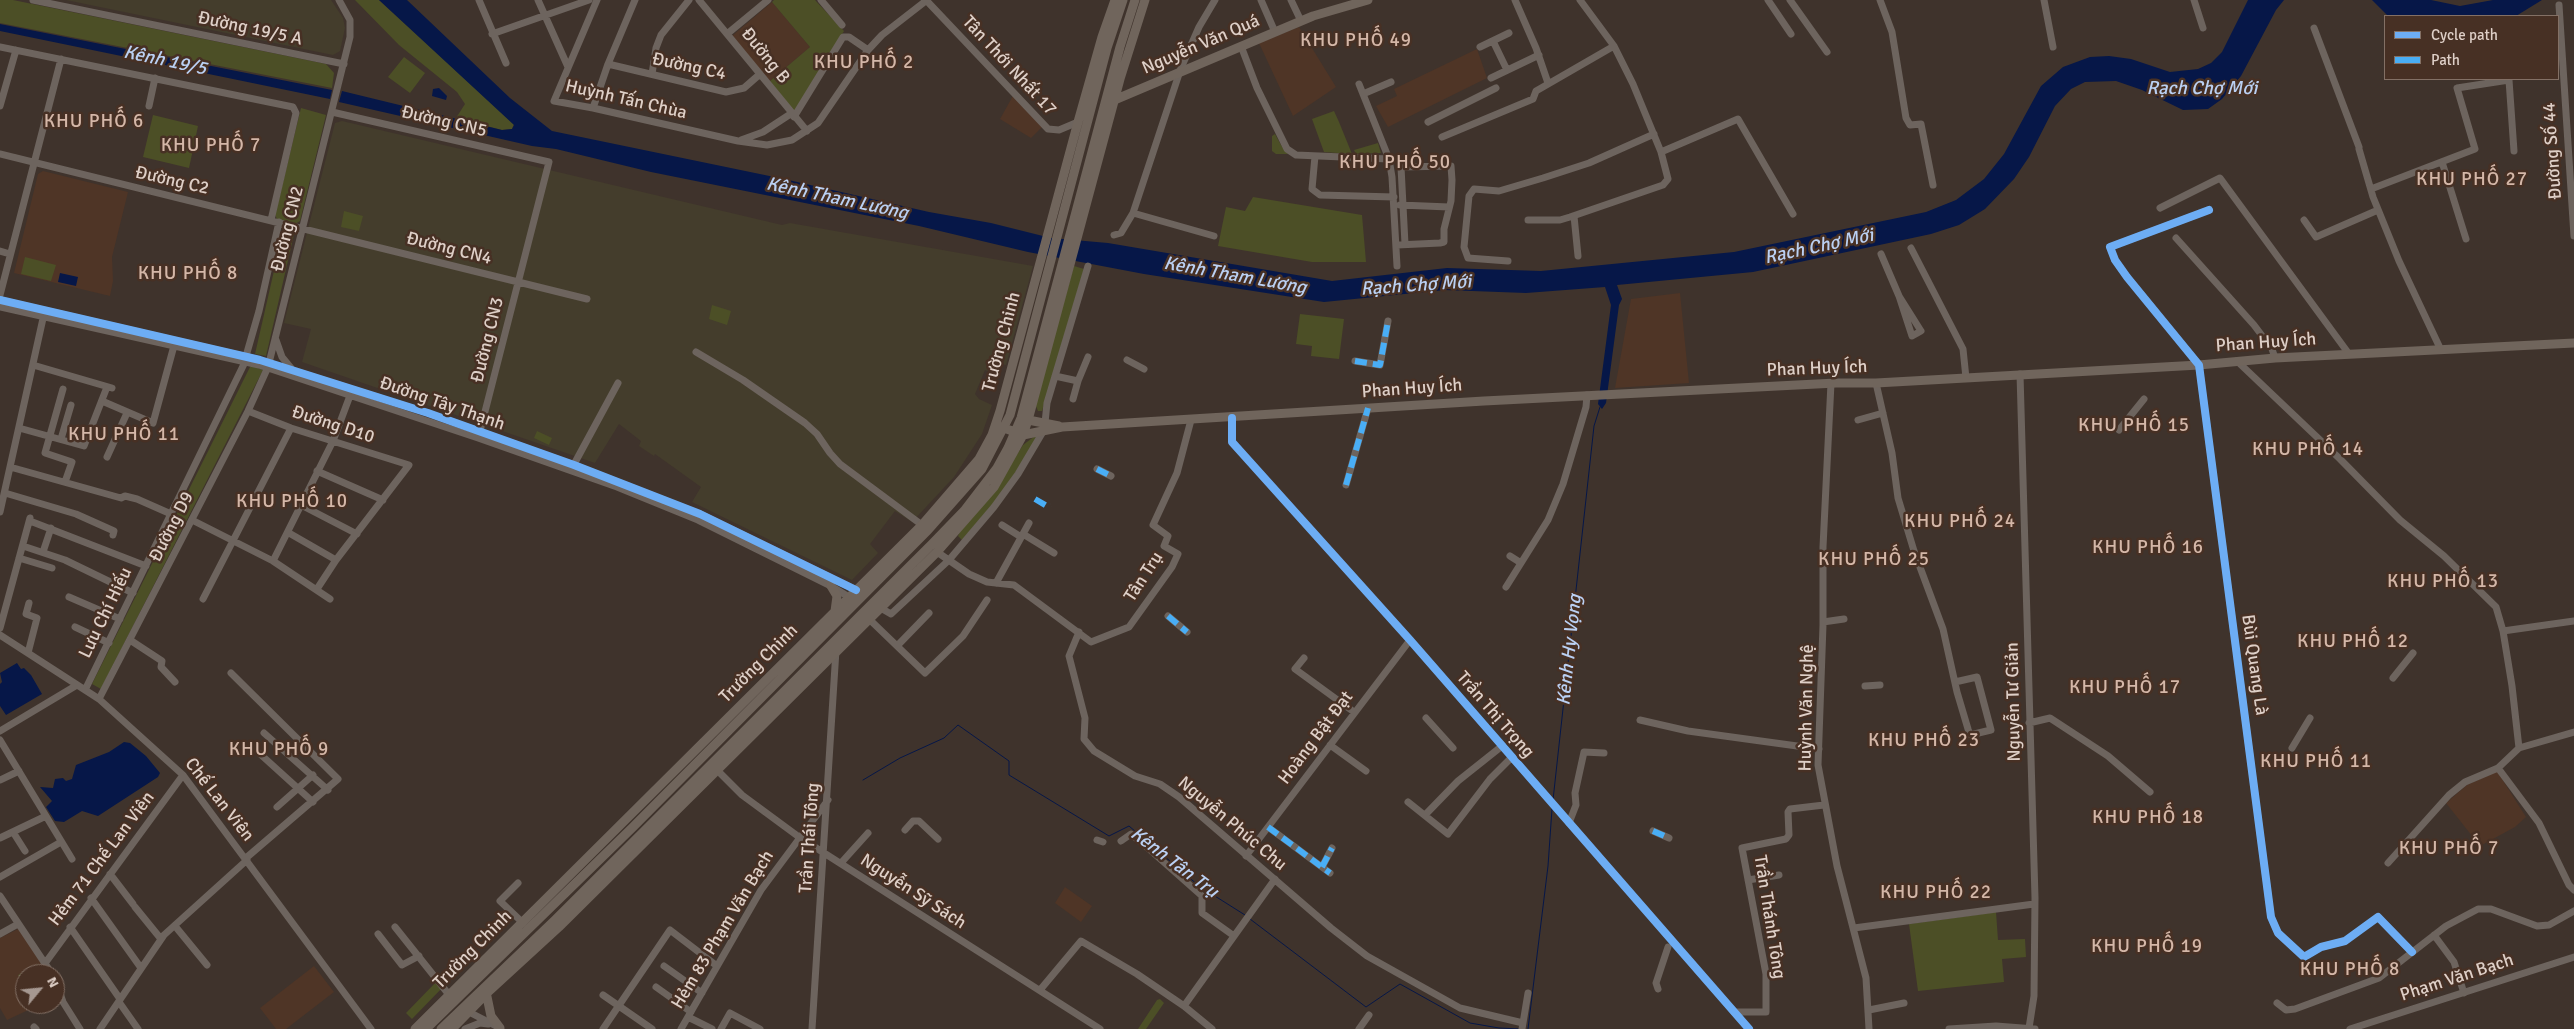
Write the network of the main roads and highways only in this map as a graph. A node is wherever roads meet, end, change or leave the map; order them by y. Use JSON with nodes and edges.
{"nodes":[{"id":1,"x":1135,"y":0,"type":"edge"},
{"id":2,"x":1146,"y":0,"type":"edge"},
{"id":3,"x":1368,"y":0,"type":"edge"},
{"id":4,"x":1118,"y":1,"type":"edge"},
{"id":5,"x":1120,"y":79,"type":"junction"},
{"id":6,"x":1135,"y":91,"type":"junction"},
{"id":7,"x":1115,"y":99,"type":"junction"},
{"id":8,"x":1105,"y":104,"type":"junction"},
{"id":9,"x":1058,"y":217,"type":"junction"},
{"id":10,"x":1076,"y":223,"type":"junction"},
{"id":11,"x":1030,"y":321,"type":"junction"},
{"id":12,"x":1049,"y":327,"type":"junction"},
{"id":13,"x":2574,"y":343,"type":"edge"},
{"id":14,"x":1029,"y":386,"type":"junction"},
{"id":15,"x":1033,"y":404,"type":"junction"},
{"id":16,"x":1000,"y":411,"type":"junction"},
{"id":17,"x":1010,"y":415,"type":"junction"},
{"id":18,"x":1024,"y":419,"type":"junction"},
{"id":19,"x":1000,"y":427,"type":"junction"},
{"id":20,"x":1044,"y":427,"type":"junction"},
{"id":21,"x":1019,"y":434,"type":"junction"},
{"id":22,"x":831,"y":586,"type":"road end"},
{"id":23,"x":859,"y":593,"type":"junction"},
{"id":24,"x":852,"y":600,"type":"junction"},
{"id":25,"x":876,"y":604,"type":"junction"},
{"id":26,"x":835,"y":611,"type":"junction"},
{"id":27,"x":866,"y":615,"type":"junction"},
{"id":28,"x":829,"y":629,"type":"junction"},
{"id":29,"x":754,"y":698,"type":"junction"},
{"id":30,"x":767,"y":713,"type":"junction"},
{"id":31,"x":485,"y":990,"type":"junction"},
{"id":32,"x":459,"y":1004,"type":"junction"},
{"id":33,"x":502,"y":1028,"type":"edge"},
{"id":34,"x":415,"y":1029,"type":"edge"},
{"id":35,"x":426,"y":1029,"type":"edge"},
{"id":36,"x":441,"y":1029,"type":"edge"},
{"id":37,"x":452,"y":1029,"type":"edge"}],
"edges":[{"from":1,"to":8,"type":"main road"},
{"from":2,"to":5,"type":"main road"},
{"from":3,"to":6,"type":"main road","name":"Nguyễn Văn Quá"},
{"from":4,"to":9,"type":"main road"},
{"from":4,"to":9,"type":"main road"},
{"from":5,"to":6,"type":"main road"},
{"from":5,"to":7,"type":"main road"},
{"from":6,"to":7,"type":"main road","name":"Nguyễn Văn Quá"},
{"from":7,"to":8,"type":"main road","name":"Nguyễn Văn Quá"},
{"from":7,"to":10,"type":"main road"},
{"from":8,"to":10,"type":"main road"},
{"from":9,"to":11,"type":"main road","name":"Trường Chinh"},
{"from":10,"to":12,"type":"main road","name":"Trường Chinh"},
{"from":11,"to":16,"type":"main road","name":"Trường Chinh"},
{"from":11,"to":17,"type":"main road","name":"Trường Chinh"},
{"from":12,"to":14,"type":"main road","name":"Trường Chinh"},
{"from":12,"to":15,"type":"main road","name":"Trường Chinh"},
{"from":13,"to":20,"type":"main road","name":"Phan Huy Ích"},
{"from":14,"to":15,"type":"main road"},
{"from":14,"to":18,"type":"main road","name":"Trường Chinh"},
{"from":15,"to":18,"type":"main road","name":"Trường Chinh"},
{"from":15,"to":20,"type":"main road"},
{"from":16,"to":17,"type":"main road"},
{"from":16,"to":19,"type":"main road","name":"Trường Chinh"},
{"from":17,"to":18,"type":"main road"},
{"from":17,"to":19,"type":"main road","name":"Trường Chinh"},
{"from":18,"to":20,"type":"main road"},
{"from":18,"to":21,"type":"main road","name":"Trường Chinh"},
{"from":19,"to":21,"type":"main road"},
{"from":19,"to":23,"type":"main road","name":"Trường Chinh"},
{"from":19,"to":23,"type":"main road","name":"Trường Chinh"},
{"from":20,"to":21,"type":"main road"},
{"from":21,"to":25,"type":"main road","name":"Trường Chinh"},
{"from":21,"to":25,"type":"main road","name":"Trường Chinh"},
{"from":22,"to":26,"type":"main road"},
{"from":23,"to":24,"type":"main road","name":"Trường Chinh"},
{"from":23,"to":25,"type":"main road"},
{"from":24,"to":26,"type":"main road","name":"Trường Chinh"},
{"from":24,"to":27,"type":"main road"},
{"from":24,"to":28,"type":"main road","name":"Trường Chinh"},
{"from":25,"to":27,"type":"main road","name":"Trường Chinh"},
{"from":26,"to":28,"type":"main road"},
{"from":26,"to":29,"type":"main road","name":"Trường Chinh"},
{"from":27,"to":30,"type":"main road","name":"Trường Chinh"},
{"from":27,"to":30,"type":"main road","name":"Trường Chinh"},
{"from":28,"to":29,"type":"main road","name":"Trường Chinh"},
{"from":29,"to":30,"type":"main road"},
{"from":29,"to":32,"type":"main road","name":"Trường Chinh"},
{"from":29,"to":32,"type":"main road","name":"Trường Chinh"},
{"from":30,"to":31,"type":"main road","name":"Trường Chinh"},
{"from":30,"to":31,"type":"main road","name":"Trường Chinh"},
{"from":31,"to":32,"type":"main road","name":"Trường Chinh"},
{"from":31,"to":33,"type":"main road"},
{"from":32,"to":34,"type":"main road","name":"Trường Chinh"},
{"from":32,"to":35,"type":"main road","name":"Trường Chinh"},
{"from":32,"to":36,"type":"main road","name":"Trường Chinh"},
{"from":32,"to":37,"type":"main road","name":"Trường Chinh"}]}
